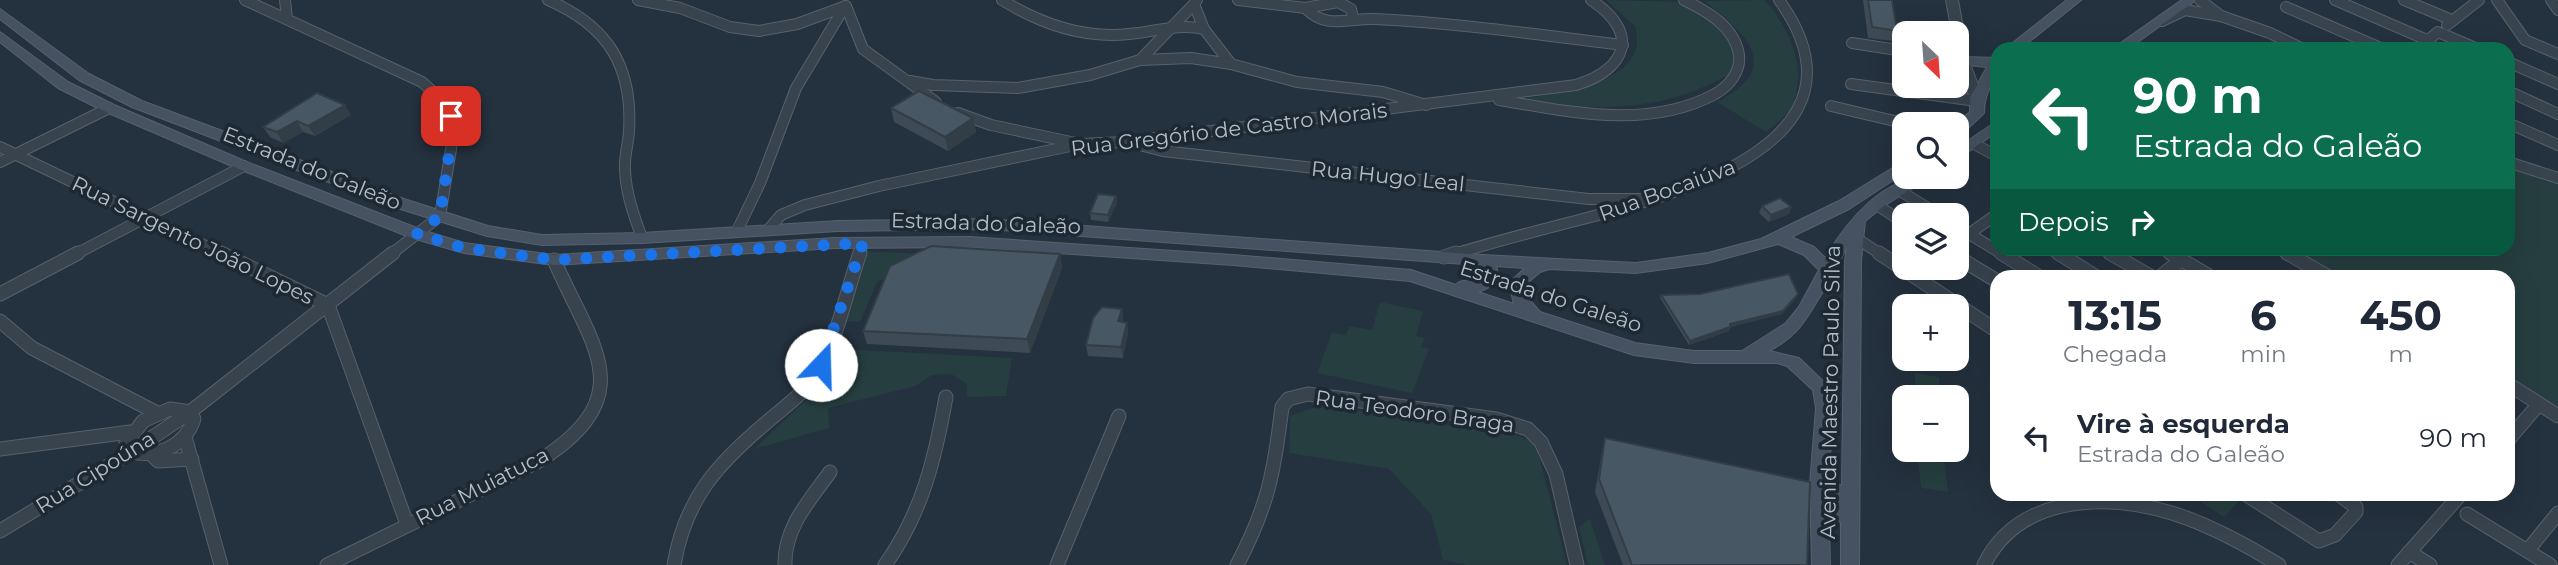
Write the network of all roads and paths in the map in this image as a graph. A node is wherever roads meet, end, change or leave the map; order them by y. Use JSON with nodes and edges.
{"nodes":[{"id":1,"x":245,"y":0,"type":"edge"},
{"id":2,"x":285,"y":0,"type":"edge"},
{"id":3,"x":549,"y":0,"type":"edge"},
{"id":4,"x":567,"y":0,"type":"edge"},
{"id":5,"x":638,"y":0,"type":"edge"},
{"id":6,"x":1002,"y":0,"type":"edge"},
{"id":7,"x":1238,"y":0,"type":"edge"},
{"id":8,"x":1591,"y":0,"type":"edge"},
{"id":9,"x":1685,"y":0,"type":"edge"},
{"id":10,"x":1779,"y":0,"type":"edge"},
{"id":11,"x":1952,"y":0,"type":"edge"},
{"id":12,"x":2075,"y":0,"type":"edge"},
{"id":13,"x":2190,"y":0,"type":"edge"},
{"id":14,"x":2200,"y":0,"type":"edge"},
{"id":15,"x":2335,"y":0,"type":"edge"},
{"id":16,"x":2404,"y":0,"type":"edge"},
{"id":17,"x":2497,"y":0,"type":"edge"},
{"id":18,"x":2551,"y":0,"type":"edge"},
{"id":19,"x":2473,"y":1,"type":"edge"},
{"id":20,"x":1196,"y":2,"type":"edge"},
{"id":21,"x":847,"y":3,"type":"edge"},
{"id":22,"x":2286,"y":7,"type":"dead end"},
{"id":23,"x":1304,"y":8,"type":"junction"},
{"id":24,"x":2558,"y":10,"type":"edge"},
{"id":25,"x":0,"y":13,"type":"edge"},
{"id":26,"x":2221,"y":16,"type":"junction"},
{"id":27,"x":1353,"y":18,"type":"junction"},
{"id":28,"x":287,"y":19,"type":"junction"},
{"id":29,"x":2452,"y":20,"type":"junction"},
{"id":30,"x":1955,"y":21,"type":"edge"},
{"id":31,"x":2162,"y":21,"type":"junction"},
{"id":32,"x":1171,"y":27,"type":"junction"},
{"id":33,"x":1204,"y":29,"type":"junction"},
{"id":34,"x":2438,"y":32,"type":"junction"},
{"id":35,"x":0,"y":36,"type":"edge"},
{"id":36,"x":2427,"y":40,"type":"joint"},
{"id":37,"x":2021,"y":42,"type":"edge"},
{"id":38,"x":2130,"y":42,"type":"edge"},
{"id":39,"x":2289,"y":42,"type":"edge"},
{"id":40,"x":2368,"y":42,"type":"edge"},
{"id":41,"x":2461,"y":42,"type":"edge"},
{"id":42,"x":1852,"y":43,"type":"dead end"},
{"id":43,"x":1623,"y":45,"type":"junction"},
{"id":44,"x":1892,"y":49,"type":"edge"},
{"id":45,"x":2557,"y":54,"type":"edge"},
{"id":46,"x":1140,"y":61,"type":"junction"},
{"id":47,"x":1969,"y":62,"type":"edge"},
{"id":48,"x":1990,"y":63,"type":"edge"},
{"id":49,"x":1231,"y":64,"type":"junction"},
{"id":50,"x":68,"y":65,"type":"junction"},
{"id":51,"x":2515,"y":65,"type":"edge"},
{"id":52,"x":48,"y":74,"type":"junction"},
{"id":53,"x":1990,"y":75,"type":"edge"},
{"id":54,"x":903,"y":79,"type":"junction"},
{"id":55,"x":1969,"y":83,"type":"edge"},
{"id":56,"x":1851,"y":84,"type":"dead end"},
{"id":57,"x":2558,"y":84,"type":"edge"},
{"id":58,"x":2515,"y":94,"type":"edge"},
{"id":59,"x":1482,"y":97,"type":"junction"},
{"id":60,"x":1977,"y":102,"type":"junction"},
{"id":61,"x":1429,"y":106,"type":"junction"},
{"id":62,"x":1831,"y":106,"type":"dead end"},
{"id":63,"x":109,"y":108,"type":"junction"},
{"id":64,"x":2558,"y":114,"type":"edge"},
{"id":65,"x":1892,"y":120,"type":"edge"},
{"id":66,"x":1969,"y":123,"type":"edge"},
{"id":67,"x":2515,"y":126,"type":"edge"},
{"id":68,"x":1990,"y":131,"type":"edge"},
{"id":69,"x":1163,"y":136,"type":"junction"},
{"id":70,"x":1052,"y":137,"type":"junction"},
{"id":71,"x":1124,"y":142,"type":"junction"},
{"id":72,"x":1080,"y":144,"type":"junction"},
{"id":73,"x":1974,"y":144,"type":"junction"},
{"id":74,"x":2558,"y":145,"type":"edge"},
{"id":75,"x":0,"y":147,"type":"edge"},
{"id":76,"x":1969,"y":147,"type":"edge"},
{"id":77,"x":1050,"y":151,"type":"junction"},
{"id":78,"x":1163,"y":151,"type":"junction"},
{"id":79,"x":1990,"y":152,"type":"edge"},
{"id":80,"x":16,"y":154,"type":"junction"},
{"id":81,"x":280,"y":159,"type":"junction"},
{"id":82,"x":0,"y":162,"type":"edge"},
{"id":83,"x":2515,"y":164,"type":"edge"},
{"id":84,"x":244,"y":166,"type":"junction"},
{"id":85,"x":1892,"y":174,"type":"edge"},
{"id":86,"x":2558,"y":178,"type":"edge"},
{"id":87,"x":1906,"y":189,"type":"edge"},
{"id":88,"x":1902,"y":192,"type":"junction"},
{"id":89,"x":1589,"y":199,"type":"junction"},
{"id":90,"x":1654,"y":199,"type":"junction"},
{"id":91,"x":1920,"y":203,"type":"edge"},
{"id":92,"x":1877,"y":205,"type":"junction"},
{"id":93,"x":1601,"y":215,"type":"junction"},
{"id":94,"x":1892,"y":215,"type":"edge"},
{"id":95,"x":440,"y":216,"type":"junction"},
{"id":96,"x":149,"y":218,"type":"junction"},
{"id":97,"x":1990,"y":219,"type":"edge"},
{"id":98,"x":987,"y":224,"type":"junction"},
{"id":99,"x":769,"y":229,"type":"junction"},
{"id":100,"x":1857,"y":229,"type":"junction"},
{"id":101,"x":737,"y":231,"type":"junction"},
{"id":102,"x":417,"y":234,"type":"junction"},
{"id":103,"x":1969,"y":234,"type":"joint"},
{"id":104,"x":642,"y":237,"type":"junction"},
{"id":105,"x":1779,"y":238,"type":"junction"},
{"id":106,"x":863,"y":243,"type":"junction"},
{"id":107,"x":1990,"y":247,"type":"edge"},
{"id":108,"x":2005,"y":256,"type":"edge"},
{"id":109,"x":2062,"y":256,"type":"edge"},
{"id":110,"x":2115,"y":256,"type":"edge"},
{"id":111,"x":2174,"y":256,"type":"edge"},
{"id":112,"x":2292,"y":256,"type":"edge"},
{"id":113,"x":1444,"y":257,"type":"junction"},
{"id":114,"x":554,"y":260,"type":"junction"},
{"id":115,"x":1483,"y":260,"type":"junction"},
{"id":116,"x":2181,"y":260,"type":"junction"},
{"id":117,"x":1554,"y":263,"type":"junction"},
{"id":118,"x":1969,"y":264,"type":"edge"},
{"id":119,"x":2028,"y":270,"type":"edge"},
{"id":120,"x":2085,"y":270,"type":"edge"},
{"id":121,"x":2140,"y":270,"type":"edge"},
{"id":122,"x":2168,"y":270,"type":"edge"},
{"id":123,"x":2198,"y":270,"type":"edge"},
{"id":124,"x":2316,"y":270,"type":"edge"},
{"id":125,"x":1829,"y":271,"type":"junction"},
{"id":126,"x":1990,"y":277,"type":"edge"},
{"id":127,"x":1422,"y":279,"type":"junction"},
{"id":128,"x":0,"y":294,"type":"edge"},
{"id":129,"x":328,"y":305,"type":"junction"},
{"id":130,"x":1536,"y":315,"type":"junction"},
{"id":131,"x":0,"y":321,"type":"edge"},
{"id":132,"x":1990,"y":326,"type":"edge"},
{"id":133,"x":1744,"y":356,"type":"junction"},
{"id":134,"x":2515,"y":389,"type":"edge"},
{"id":135,"x":946,"y":397,"type":"dead end"},
{"id":136,"x":2539,"y":404,"type":"junction"},
{"id":137,"x":190,"y":412,"type":"junction"},
{"id":138,"x":157,"y":413,"type":"junction"},
{"id":139,"x":1119,"y":416,"type":"dead end"},
{"id":140,"x":2558,"y":416,"type":"edge"},
{"id":141,"x":130,"y":432,"type":"junction"},
{"id":142,"x":2515,"y":432,"type":"edge"},
{"id":143,"x":185,"y":437,"type":"junction"},
{"id":144,"x":0,"y":449,"type":"edge"},
{"id":145,"x":131,"y":452,"type":"junction"},
{"id":146,"x":151,"y":454,"type":"junction"},
{"id":147,"x":192,"y":459,"type":"junction"},
{"id":148,"x":830,"y":472,"type":"dead end"},
{"id":149,"x":1819,"y":484,"type":"junction"},
{"id":150,"x":2098,"y":501,"type":"edge"},
{"id":151,"x":2114,"y":501,"type":"edge"},
{"id":152,"x":2256,"y":501,"type":"edge"},
{"id":153,"x":2348,"y":501,"type":"edge"},
{"id":154,"x":2455,"y":501,"type":"edge"},
{"id":155,"x":2558,"y":513,"type":"edge"},
{"id":156,"x":2468,"y":514,"type":"dead end"},
{"id":157,"x":407,"y":524,"type":"junction"},
{"id":158,"x":0,"y":531,"type":"edge"},
{"id":159,"x":2528,"y":550,"type":"junction"},
{"id":160,"x":2409,"y":552,"type":"junction"},
{"id":161,"x":1850,"y":564,"type":"edge"},
{"id":162,"x":221,"y":565,"type":"edge"},
{"id":163,"x":327,"y":565,"type":"edge"},
{"id":164,"x":674,"y":565,"type":"edge"},
{"id":165,"x":785,"y":565,"type":"edge"},
{"id":166,"x":885,"y":565,"type":"edge"},
{"id":167,"x":1057,"y":565,"type":"edge"},
{"id":168,"x":1237,"y":565,"type":"edge"},
{"id":169,"x":1577,"y":565,"type":"edge"},
{"id":170,"x":1821,"y":565,"type":"edge"},
{"id":171,"x":1984,"y":565,"type":"edge"},
{"id":172,"x":2279,"y":565,"type":"edge"},
{"id":173,"x":2398,"y":565,"type":"edge"},
{"id":174,"x":2430,"y":565,"type":"edge"},
{"id":175,"x":2550,"y":565,"type":"edge"}],
"edges":[{"from":1,"to":28,"type":"street"},
{"from":2,"to":28,"type":"street"},
{"from":3,"to":4,"type":"street"},
{"from":3,"to":104,"type":"street"},
{"from":5,"to":21,"type":"street"},
{"from":6,"to":32,"type":"street"},
{"from":7,"to":23,"type":"street"},
{"from":8,"to":43,"type":"street"},
{"from":9,"to":59,"type":"street"},
{"from":10,"to":90,"type":"street","name":"Rua Bocaiúva"},
{"from":11,"to":30,"type":"street"},
{"from":12,"to":37,"type":"main road"},
{"from":13,"to":31,"type":"main road"},
{"from":14,"to":26,"type":"street"},
{"from":15,"to":36,"type":"street"},
{"from":16,"to":29,"type":"street"},
{"from":17,"to":45,"type":"street"},
{"from":18,"to":24,"type":"street"},
{"from":19,"to":29,"type":"street"},
{"from":20,"to":32,"type":"street"},
{"from":20,"to":33,"type":"street"},
{"from":21,"to":54,"type":"street"},
{"from":21,"to":101,"type":"street"},
{"from":22,"to":40,"type":"street"},
{"from":23,"to":27,"type":"street"},
{"from":23,"to":27,"type":"street"},
{"from":25,"to":50,"type":"main road","name":"Estrada do Galeão"},
{"from":26,"to":31,"type":"street"},
{"from":26,"to":39,"type":"street"},
{"from":27,"to":43,"type":"street"},
{"from":28,"to":95,"type":"street"},
{"from":29,"to":34,"type":"street"},
{"from":31,"to":38,"type":"main road"},
{"from":32,"to":33,"type":"street"},
{"from":32,"to":46,"type":"street"},
{"from":33,"to":49,"type":"street"},
{"from":34,"to":36,"type":"street"},
{"from":34,"to":41,"type":"street"},
{"from":35,"to":52,"type":"main road","name":"Estrada do Galeão"},
{"from":42,"to":44,"type":"street"},
{"from":43,"to":59,"type":"street","name":"Rua Gregório de Castro Morais"},
{"from":46,"to":49,"type":"street"},
{"from":46,"to":54,"type":"street"},
{"from":47,"to":48,"type":"main road"},
{"from":49,"to":61,"type":"street"},
{"from":50,"to":52,"type":"main road"},
{"from":50,"to":81,"type":"main road","name":"Estrada do Galeão"},
{"from":51,"to":57,"type":"street"},
{"from":52,"to":63,"type":"main road","name":"Estrada do Galeão"},
{"from":53,"to":60,"type":"main road"},
{"from":54,"to":70,"type":"street"},
{"from":55,"to":60,"type":"street"},
{"from":56,"to":60,"type":"street"},
{"from":58,"to":64,"type":"street"},
{"from":59,"to":61,"type":"street","name":"Rua Gregório de Castro Morais"},
{"from":60,"to":66,"type":"main road"},
{"from":61,"to":69,"type":"street","name":"Rua Gregório de Castro Morais"},
{"from":62,"to":65,"type":"street"},
{"from":63,"to":80,"type":"street"},
{"from":63,"to":84,"type":"main road","name":"Estrada do Galeão"},
{"from":67,"to":74,"type":"street"},
{"from":68,"to":73,"type":"main road"},
{"from":69,"to":71,"type":"street","name":"Rua Gregório de Castro Morais"},
{"from":69,"to":78,"type":"street"},
{"from":70,"to":72,"type":"street"},
{"from":70,"to":77,"type":"street"},
{"from":71,"to":72,"type":"street","name":"Rua Gregório de Castro Morais"},
{"from":71,"to":78,"type":"street","name":"Rua Hugo Leal"},
{"from":72,"to":77,"type":"street","name":"Rua Gregório de Castro Morais"},
{"from":73,"to":76,"type":"main road"},
{"from":73,"to":79,"type":"street"},
{"from":75,"to":80,"type":"street","name":"Rua Sargento João Lopes"},
{"from":77,"to":99,"type":"street","name":"Rua Gregório de Castro Morais"},
{"from":78,"to":89,"type":"street","name":"Rua Hugo Leal"},
{"from":80,"to":82,"type":"street"},
{"from":80,"to":96,"type":"street","name":"Rua Sargento João Lopes"},
{"from":81,"to":84,"type":"main road"},
{"from":81,"to":95,"type":"main road","name":"Estrada do Galeão"},
{"from":83,"to":86,"type":"street"},
{"from":84,"to":96,"type":"street"},
{"from":84,"to":102,"type":"main road","name":"Estrada do Galeão"},
{"from":85,"to":105,"type":"main road","name":"Estrada do Galeão"},
{"from":87,"to":88,"type":"main road","name":"Estrada do Galeão"},
{"from":88,"to":91,"type":"street"},
{"from":88,"to":92,"type":"main road","name":"Estrada do Galeão"},
{"from":89,"to":90,"type":"street","name":"Rua Hugo Leal"},
{"from":89,"to":93,"type":"street"},
{"from":90,"to":93,"type":"street","name":"Rua Bocaiúva"},
{"from":92,"to":94,"type":"street"},
{"from":92,"to":100,"type":"main road","name":"Estrada do Galeão"},
{"from":93,"to":113,"type":"street","name":"Rua Bocaiúva"},
{"from":95,"to":102,"type":"street","name":"Rua Cipoúna"},
{"from":95,"to":104,"type":"main road","name":"Estrada do Galeão"},
{"from":96,"to":128,"type":"street"},
{"from":96,"to":129,"type":"street","name":"Rua Sargento João Lopes"},
{"from":97,"to":103,"type":"street"},
{"from":98,"to":99,"type":"main road","name":"Estrada do Galeão"},
{"from":98,"to":106,"type":"main road"},
{"from":98,"to":113,"type":"main road","name":"Estrada do Galeão"},
{"from":99,"to":101,"type":"main road","name":"Estrada do Galeão"},
{"from":100,"to":125,"type":"main road","name":"Estrada do Galeão"},
{"from":100,"to":132,"type":"street"},
{"from":100,"to":161,"type":"main road","name":"Avenida Maestro Paulo Silva"},
{"from":101,"to":104,"type":"main road","name":"Estrada do Galeão"},
{"from":102,"to":114,"type":"main road","name":"Estrada do Galeão"},
{"from":102,"to":129,"type":"street","name":"Rua Cipoúna"},
{"from":103,"to":107,"type":"street"},
{"from":105,"to":117,"type":"main road","name":"Estrada do Galeão"},
{"from":105,"to":125,"type":"main road"},
{"from":106,"to":114,"type":"main road","name":"Estrada do Galeão"},
{"from":106,"to":127,"type":"main road","name":"Estrada do Galeão"},
{"from":106,"to":164,"type":"street"},
{"from":108,"to":119,"type":"street"},
{"from":109,"to":120,"type":"street"},
{"from":110,"to":121,"type":"street"},
{"from":111,"to":116,"type":"street"},
{"from":112,"to":124,"type":"street"},
{"from":113,"to":115,"type":"main road","name":"Estrada do Galeão"},
{"from":114,"to":157,"type":"street","name":"Rua Muiatuca"},
{"from":115,"to":117,"type":"main road","name":"Estrada do Galeão"},
{"from":115,"to":127,"type":"main road"},
{"from":116,"to":122,"type":"street"},
{"from":116,"to":123,"type":"street"},
{"from":117,"to":130,"type":"main road"},
{"from":118,"to":126,"type":"street"},
{"from":125,"to":133,"type":"main road","name":"Estrada do Galeão"},
{"from":127,"to":130,"type":"main road","name":"Estrada do Galeão"},
{"from":129,"to":137,"type":"street","name":"Rua Cipoúna"},
{"from":129,"to":157,"type":"street","name":"Rua Sargento João Lopes"},
{"from":130,"to":133,"type":"main road","name":"Estrada do Galeão"},
{"from":131,"to":138,"type":"street"},
{"from":133,"to":149,"type":"main road","name":"Avenida Maestro Paulo Silva"},
{"from":134,"to":136,"type":"street"},
{"from":135,"to":166,"type":"street"},
{"from":136,"to":140,"type":"street"},
{"from":136,"to":142,"type":"street"},
{"from":137,"to":138,"type":"street"},
{"from":137,"to":143,"type":"street"},
{"from":137,"to":145,"type":"street","name":"Rua Cipoúna"},
{"from":138,"to":141,"type":"street"},
{"from":139,"to":167,"type":"street"},
{"from":141,"to":144,"type":"street"},
{"from":141,"to":145,"type":"street"},
{"from":143,"to":146,"type":"street"},
{"from":143,"to":147,"type":"street"},
{"from":145,"to":146,"type":"street"},
{"from":145,"to":158,"type":"street","name":"Rua Cipoúna"},
{"from":146,"to":147,"type":"street"},
{"from":147,"to":162,"type":"street"},
{"from":148,"to":165,"type":"street"},
{"from":149,"to":161,"type":"main road"},
{"from":149,"to":170,"type":"main road","name":"Avenida Maestro Paulo Silva"},
{"from":150,"to":171,"type":"street"},
{"from":151,"to":172,"type":"street"},
{"from":152,"to":153,"type":"street"},
{"from":154,"to":160,"type":"street"},
{"from":155,"to":159,"type":"street"},
{"from":156,"to":159,"type":"street"},
{"from":157,"to":163,"type":"street","name":"Rua Muiatuca"},
{"from":159,"to":175,"type":"street"},
{"from":160,"to":173,"type":"street"},
{"from":160,"to":174,"type":"street"},
{"from":168,"to":169,"type":"street","name":"Rua Teodoro Braga"}]}
